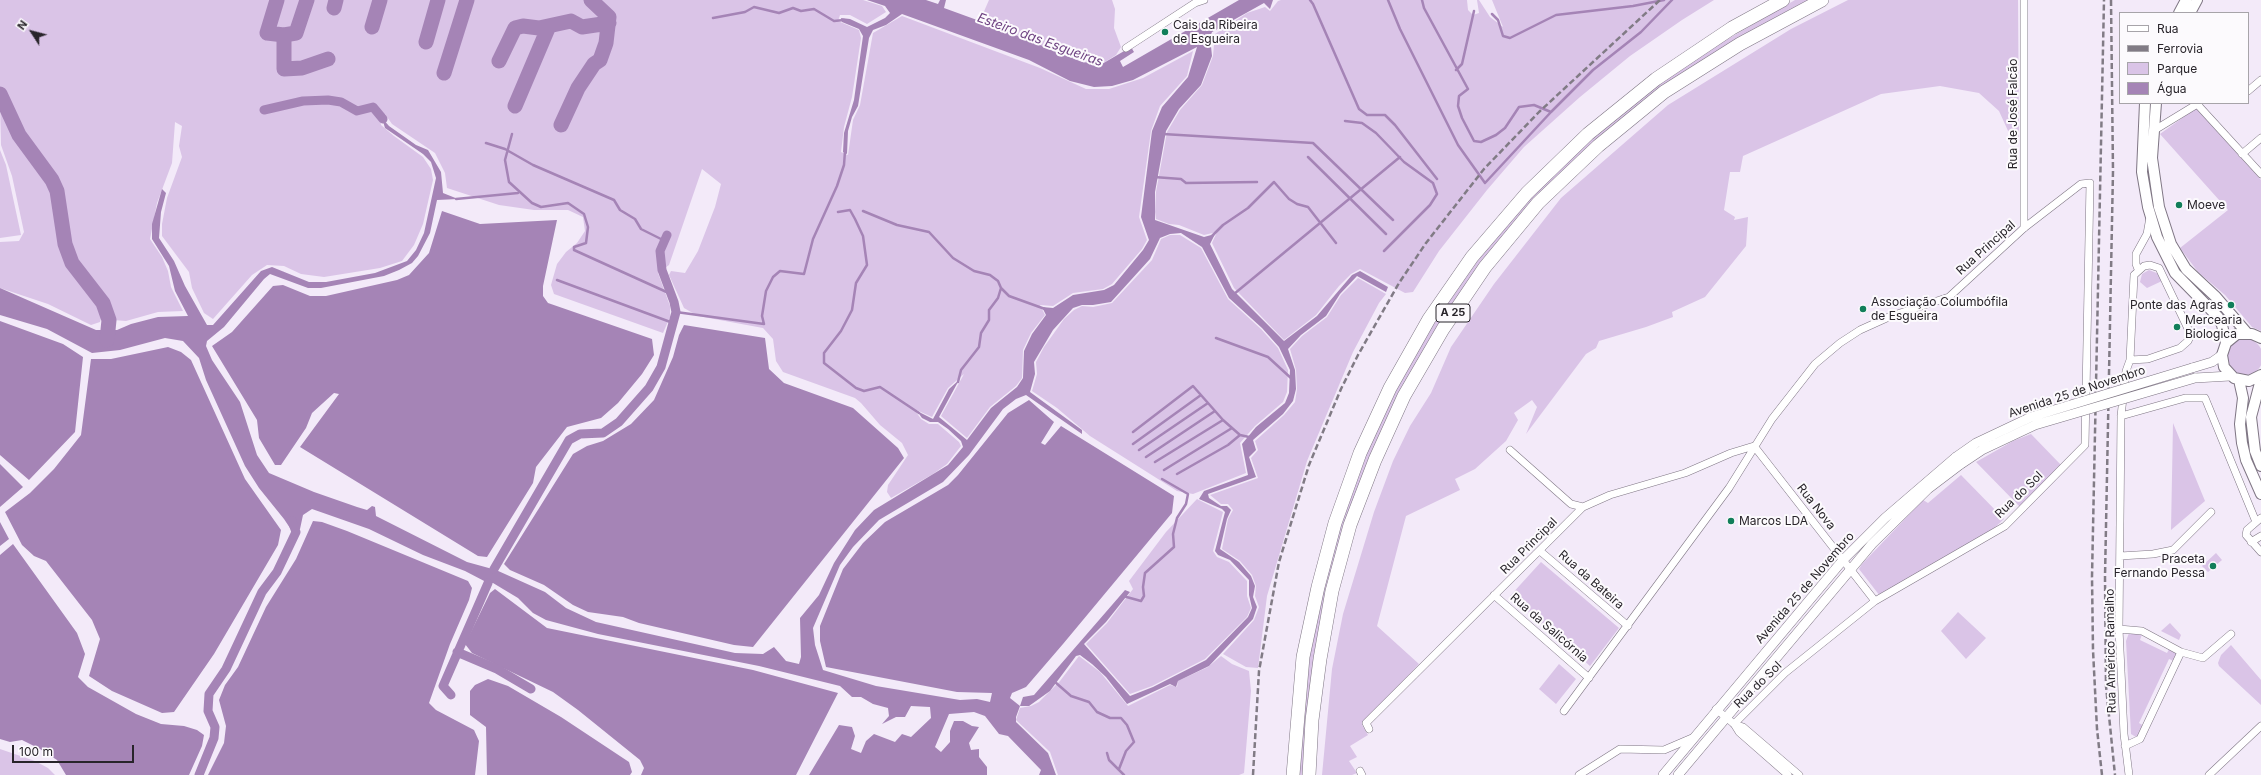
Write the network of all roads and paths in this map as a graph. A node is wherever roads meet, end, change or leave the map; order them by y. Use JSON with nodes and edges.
{"nodes":[{"id":1,"x":1204,"y":0,"type":"edge"},
{"id":2,"x":1784,"y":0,"type":"edge"},
{"id":3,"x":1822,"y":0,"type":"edge"},
{"id":4,"x":2024,"y":0,"type":"edge"},
{"id":5,"x":2186,"y":0,"type":"edge"},
{"id":6,"x":2197,"y":0,"type":"edge"},
{"id":7,"x":1194,"y":2,"type":"edge"},
{"id":8,"x":2180,"y":12,"type":"edge"},
{"id":9,"x":2191,"y":12,"type":"edge"},
{"id":10,"x":1126,"y":48,"type":"dead end"},
{"id":11,"x":2261,"y":80,"type":"edge"},
{"id":12,"x":2249,"y":90,"type":"edge"},
{"id":13,"x":2145,"y":104,"type":"edge"},
{"id":14,"x":2156,"y":104,"type":"edge"},
{"id":15,"x":2198,"y":104,"type":"edge"},
{"id":16,"x":2153,"y":131,"type":"junction"},
{"id":17,"x":2261,"y":138,"type":"edge"},
{"id":18,"x":2242,"y":154,"type":"junction"},
{"id":19,"x":2261,"y":174,"type":"edge"},
{"id":20,"x":2090,"y":183,"type":"joint"},
{"id":21,"x":2150,"y":215,"type":"junction"},
{"id":22,"x":2024,"y":228,"type":"junction"},
{"id":23,"x":2159,"y":268,"type":"junction"},
{"id":24,"x":2138,"y":269,"type":"junction"},
{"id":25,"x":2175,"y":273,"type":"junction"},
{"id":26,"x":2247,"y":333,"type":"junction"},
{"id":27,"x":2261,"y":338,"type":"edge"},
{"id":28,"x":2226,"y":343,"type":"junction"},
{"id":29,"x":2222,"y":355,"type":"junction"},
{"id":30,"x":2130,"y":360,"type":"junction"},
{"id":31,"x":2261,"y":375,"type":"edge"},
{"id":32,"x":2234,"y":378,"type":"junction"},
{"id":33,"x":2261,"y":379,"type":"edge"},
{"id":34,"x":2121,"y":416,"type":"junction"},
{"id":35,"x":1754,"y":446,"type":"junction"},
{"id":36,"x":1510,"y":450,"type":"dead end"},
{"id":37,"x":1959,"y":460,"type":"junction"},
{"id":38,"x":2261,"y":466,"type":"edge"},
{"id":39,"x":2261,"y":494,"type":"edge"},
{"id":40,"x":1584,"y":507,"type":"junction"},
{"id":41,"x":2211,"y":512,"type":"dead end"},
{"id":42,"x":2258,"y":520,"type":"edge"},
{"id":43,"x":2261,"y":536,"type":"edge"},
{"id":44,"x":2251,"y":542,"type":"junction"},
{"id":45,"x":1540,"y":551,"type":"junction"},
{"id":46,"x":2261,"y":552,"type":"edge"},
{"id":47,"x":2120,"y":556,"type":"junction"},
{"id":48,"x":1843,"y":560,"type":"junction"},
{"id":49,"x":1850,"y":568,"type":"junction"},
{"id":50,"x":1494,"y":595,"type":"junction"},
{"id":51,"x":1875,"y":601,"type":"junction"},
{"id":52,"x":1628,"y":626,"type":"junction"},
{"id":53,"x":2119,"y":629,"type":"junction"},
{"id":54,"x":2231,"y":634,"type":"dead end"},
{"id":55,"x":2181,"y":652,"type":"junction"},
{"id":56,"x":1589,"y":678,"type":"junction"},
{"id":57,"x":1716,"y":709,"type":"junction"},
{"id":58,"x":1564,"y":711,"type":"dead end"},
{"id":59,"x":1726,"y":718,"type":"junction"},
{"id":60,"x":1734,"y":724,"type":"junction"},
{"id":61,"x":2261,"y":726,"type":"edge"},
{"id":62,"x":1369,"y":729,"type":"dead end"},
{"id":63,"x":1692,"y":738,"type":"junction"},
{"id":64,"x":2125,"y":746,"type":"junction"},
{"id":65,"x":1292,"y":775,"type":"edge"},
{"id":66,"x":1309,"y":775,"type":"edge"},
{"id":67,"x":1579,"y":775,"type":"edge"},
{"id":68,"x":1663,"y":775,"type":"edge"},
{"id":69,"x":1678,"y":775,"type":"edge"},
{"id":70,"x":1788,"y":775,"type":"edge"},
{"id":71,"x":1799,"y":775,"type":"edge"},
{"id":72,"x":2129,"y":775,"type":"edge"},
{"id":73,"x":2209,"y":775,"type":"edge"}],
"edges":[{"from":1,"to":7,"type":"street"},
{"from":2,"to":65,"type":"highway","number":"A 25"},
{"from":3,"to":66,"type":"highway","number":"A 25"},
{"from":4,"to":22,"type":"street","name":"Rua de José Falcão"},
{"from":5,"to":8,"type":"main road"},
{"from":6,"to":9,"type":"main road"},
{"from":7,"to":10,"type":"street"},
{"from":11,"to":12,"type":"street"},
{"from":13,"to":21,"type":"main road"},
{"from":14,"to":16,"type":"main road"},
{"from":15,"to":16,"type":"street"},
{"from":15,"to":18,"type":"street"},
{"from":16,"to":26,"type":"main road"},
{"from":17,"to":18,"type":"street"},
{"from":18,"to":19,"type":"street"},
{"from":20,"to":22,"type":"street","name":"Rua Principal"},
{"from":20,"to":51,"type":"street","name":"Rua do Sol"},
{"from":21,"to":24,"type":"street","name":"Rua Américo Ramalho"},
{"from":21,"to":25,"type":"main road"},
{"from":22,"to":35,"type":"street","name":"Rua Principal"},
{"from":23,"to":24,"type":"street"},
{"from":23,"to":25,"type":"street"},
{"from":23,"to":30,"type":"street"},
{"from":24,"to":30,"type":"street","name":"Rua Américo Ramalho"},
{"from":25,"to":28,"type":"main road"},
{"from":26,"to":27,"type":"main road"},
{"from":26,"to":28,"type":"main road"},
{"from":28,"to":29,"type":"main road"},
{"from":29,"to":32,"type":"main road"},
{"from":29,"to":37,"type":"street","name":"Avenida 25 de Novembro","bridge":true},
{"from":30,"to":34,"type":"street","name":"Rua Américo Ramalho"},
{"from":31,"to":32,"type":"main road"},
{"from":32,"to":37,"type":"street","name":"Avenida 25 de Novembro","bridge":true},
{"from":32,"to":39,"type":"main road"},
{"from":33,"to":38,"type":"main road"},
{"from":34,"to":42,"type":"street"},
{"from":34,"to":47,"type":"street","name":"Rua Américo Ramalho"},
{"from":35,"to":40,"type":"street","name":"Rua Principal"},
{"from":35,"to":48,"type":"street","name":"Rua Nova"},
{"from":35,"to":52,"type":"street","name":"Rua Principal"},
{"from":36,"to":40,"type":"street"},
{"from":37,"to":48,"type":"street","name":"Avenida 25 de Novembro"},
{"from":37,"to":49,"type":"street","name":"Avenida 25 de Novembro"},
{"from":40,"to":45,"type":"street","name":"Rua Principal"},
{"from":41,"to":47,"type":"street"},
{"from":42,"to":44,"type":"street"},
{"from":43,"to":44,"type":"street"},
{"from":44,"to":46,"type":"street"},
{"from":45,"to":50,"type":"street","name":"Rua Principal"},
{"from":45,"to":52,"type":"street","name":"Rua da Bateira"},
{"from":47,"to":53,"type":"street","name":"Rua Américo Ramalho"},
{"from":48,"to":49,"type":"street","name":"Rua Nova"},
{"from":48,"to":57,"type":"street","name":"Avenida 25 de Novembro"},
{"from":49,"to":51,"type":"street","name":"Rua Nova"},
{"from":49,"to":59,"type":"street","name":"Avenida 25 de Novembro"},
{"from":50,"to":56,"type":"street","name":"Rua da Salicórnia"},
{"from":50,"to":62,"type":"street","name":"Rua Principal"},
{"from":51,"to":60,"type":"street","name":"Rua do Sol"},
{"from":52,"to":56,"type":"street","name":"Rua Principal"},
{"from":53,"to":55,"type":"street"},
{"from":53,"to":64,"type":"street","name":"Rua Américo Ramalho"},
{"from":54,"to":55,"type":"street"},
{"from":55,"to":64,"type":"street"},
{"from":56,"to":58,"type":"street","name":"Rua Principal"},
{"from":57,"to":59,"type":"street"},
{"from":57,"to":63,"type":"street","name":"Avenida 25 de Novembro"},
{"from":59,"to":60,"type":"street"},
{"from":59,"to":69,"type":"street","name":"Avenida 25 de Novembro"},
{"from":60,"to":70,"type":"street"},
{"from":60,"to":71,"type":"street"},
{"from":61,"to":73,"type":"street"},
{"from":63,"to":67,"type":"street"},
{"from":63,"to":68,"type":"street","name":"Avenida 25 de Novembro"},
{"from":64,"to":72,"type":"street","name":"Rua Américo Ramalho"}]}
